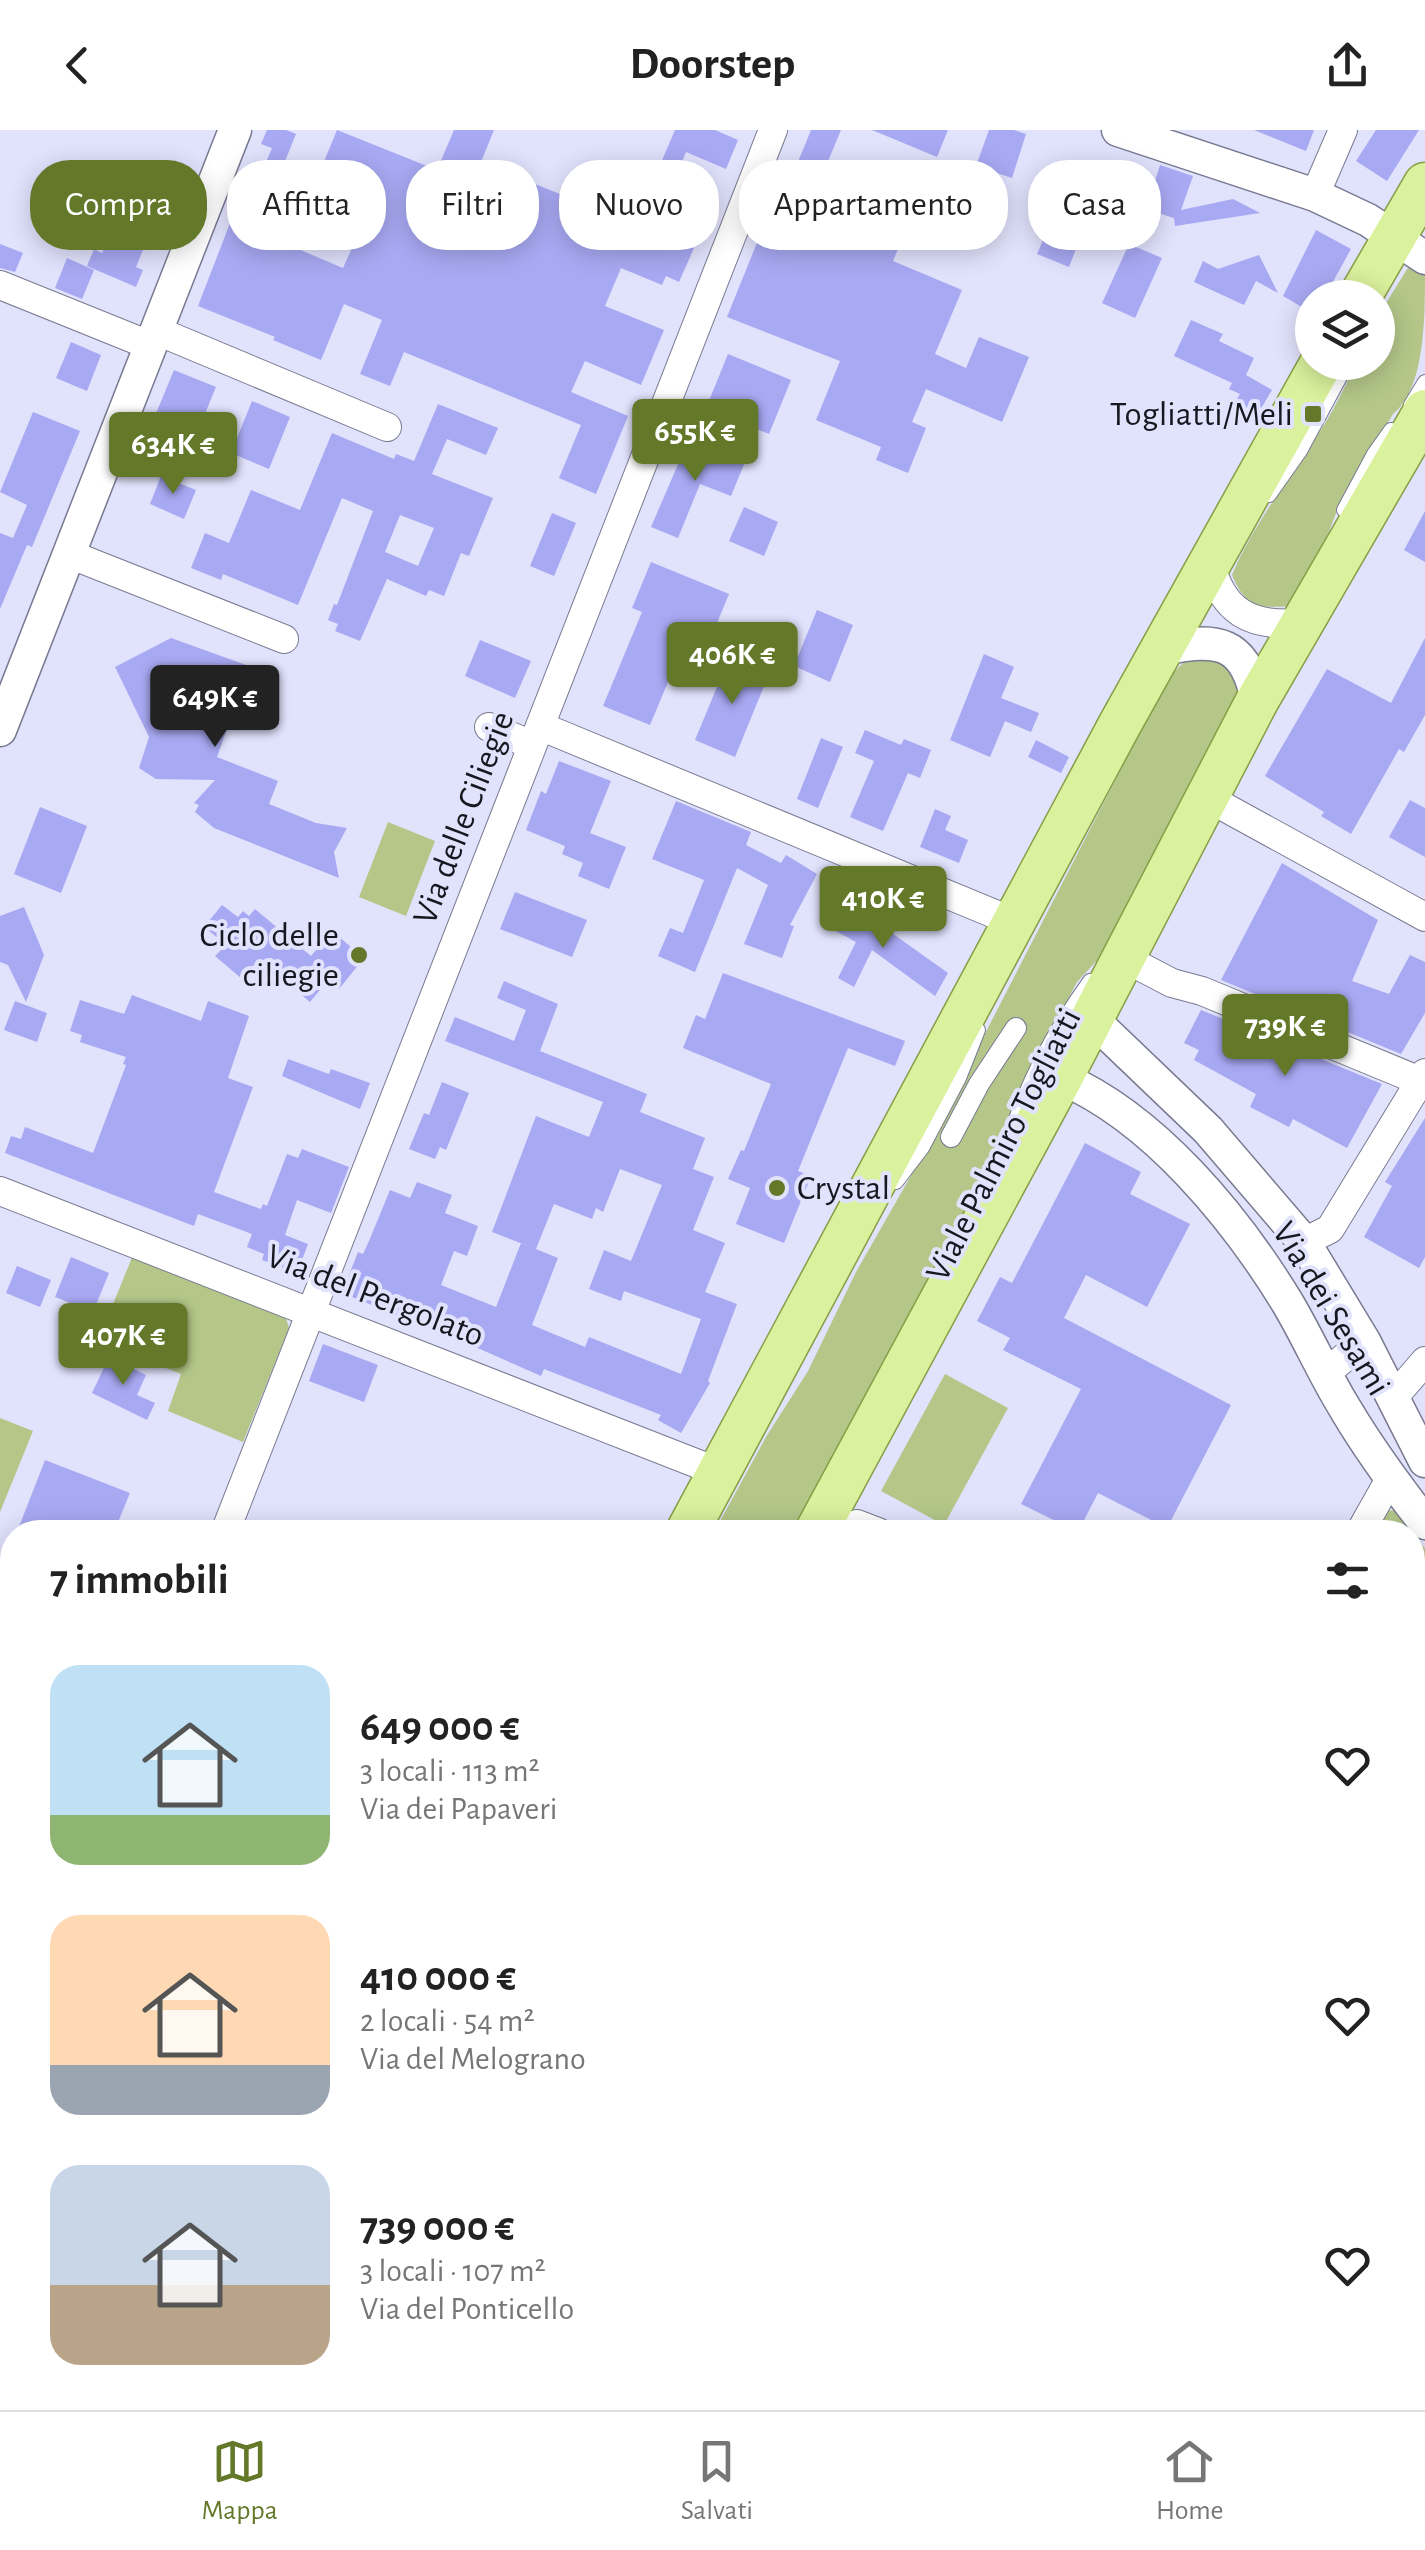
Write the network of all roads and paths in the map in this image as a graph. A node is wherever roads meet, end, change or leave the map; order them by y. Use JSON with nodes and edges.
{"nodes":[{"id":1,"x":235,"y":130,"type":"edge"},
{"id":2,"x":773,"y":130,"type":"edge"},
{"id":3,"x":1118,"y":130,"type":"edge"},
{"id":4,"x":1344,"y":130,"type":"edge"},
{"id":5,"x":1425,"y":184,"type":"edge"},
{"id":6,"x":1315,"y":195,"type":"junction"},
{"id":7,"x":1415,"y":237,"type":"edge"},
{"id":8,"x":1377,"y":280,"type":"edge"},
{"id":9,"x":0,"y":285,"type":"edge"},
{"id":10,"x":152,"y":338,"type":"junction"},
{"id":11,"x":1312,"y":380,"type":"edge"},
{"id":12,"x":1338,"y":380,"type":"edge"},
{"id":13,"x":1425,"y":382,"type":"edge"},
{"id":14,"x":1425,"y":411,"type":"edge"},
{"id":15,"x":387,"y":426,"type":"dead end"},
{"id":16,"x":1258,"y":512,"type":"dead end"},
{"id":17,"x":1338,"y":520,"type":"dead end"},
{"id":18,"x":1243,"y":536,"type":"dead end"},
{"id":19,"x":69,"y":554,"type":"junction"},
{"id":20,"x":1320,"y":560,"type":"dead end"},
{"id":21,"x":1210,"y":563,"type":"junction"},
{"id":22,"x":1303,"y":618,"type":"junction"},
{"id":23,"x":284,"y":639,"type":"dead end"},
{"id":24,"x":1163,"y":649,"type":"junction"},
{"id":25,"x":1257,"y":702,"type":"junction"},
{"id":26,"x":1120,"y":724,"type":"junction"},
{"id":27,"x":488,"y":727,"type":"dead end"},
{"id":28,"x":0,"y":730,"type":"edge"},
{"id":29,"x":536,"y":735,"type":"junction"},
{"id":30,"x":1215,"y":782,"type":"junction"},
{"id":31,"x":1080,"y":832,"type":"dead end"},
{"id":32,"x":1425,"y":917,"type":"edge"},
{"id":33,"x":1014,"y":922,"type":"junction"},
{"id":34,"x":1112,"y":957,"type":"junction"},
{"id":35,"x":1092,"y":1019,"type":"junction"},
{"id":36,"x":982,"y":1022,"type":"dead end"},
{"id":37,"x":1016,"y":1028,"type":"dead end"},
{"id":38,"x":1422,"y":1077,"type":"edge"},
{"id":39,"x":1062,"y":1078,"type":"junction"},
{"id":40,"x":951,"y":1137,"type":"dead end"},
{"id":41,"x":0,"y":1191,"type":"edge"},
{"id":42,"x":889,"y":1196,"type":"dead end"},
{"id":43,"x":1304,"y":1242,"type":"junction"},
{"id":44,"x":314,"y":1312,"type":"junction"},
{"id":45,"x":1364,"y":1341,"type":"junction"},
{"id":46,"x":1425,"y":1361,"type":"edge"},
{"id":47,"x":1325,"y":1374,"type":"junction"},
{"id":48,"x":1394,"y":1397,"type":"junction"},
{"id":49,"x":1425,"y":1461,"type":"edge"},
{"id":50,"x":721,"y":1473,"type":"junction"},
{"id":51,"x":1391,"y":1477,"type":"junction"},
{"id":52,"x":230,"y":1520,"type":"edge"},
{"id":53,"x":694,"y":1520,"type":"edge"},
{"id":54,"x":805,"y":1520,"type":"edge"},
{"id":55,"x":855,"y":1520,"type":"edge"},
{"id":56,"x":1367,"y":1520,"type":"edge"},
{"id":57,"x":1423,"y":1520,"type":"edge"}],
"edges":[{"from":1,"to":10,"type":"street"},
{"from":2,"to":29,"type":"street","name":"Via delle Ciliegie"},
{"from":3,"to":6,"type":"street"},
{"from":4,"to":6,"type":"street"},
{"from":5,"to":7,"type":"main road"},
{"from":6,"to":7,"type":"street"},
{"from":7,"to":8,"type":"main road"},
{"from":9,"to":10,"type":"street"},
{"from":10,"to":15,"type":"street"},
{"from":10,"to":19,"type":"street"},
{"from":11,"to":21,"type":"main road"},
{"from":12,"to":16,"type":"lane"},
{"from":13,"to":17,"type":"lane"},
{"from":14,"to":22,"type":"main road","name":"Viale Palmiro Togliatti"},
{"from":18,"to":21,"type":"lane"},
{"from":19,"to":23,"type":"street"},
{"from":19,"to":28,"type":"street"},
{"from":20,"to":22,"type":"lane","name":"Viale Palmiro Togliatti"},
{"from":21,"to":22,"type":"street"},
{"from":21,"to":24,"type":"main road"},
{"from":22,"to":25,"type":"main road","name":"Viale Palmiro Togliatti"},
{"from":24,"to":25,"type":"street"},
{"from":24,"to":26,"type":"main road"},
{"from":25,"to":30,"type":"main road","name":"Viale Palmiro Togliatti"},
{"from":26,"to":31,"type":"lane"},
{"from":26,"to":33,"type":"main road"},
{"from":27,"to":29,"type":"street"},
{"from":29,"to":33,"type":"street"},
{"from":29,"to":44,"type":"street","name":"Via delle Ciliegie"},
{"from":30,"to":32,"type":"street"},
{"from":30,"to":34,"type":"main road","name":"Viale Palmiro Togliatti"},
{"from":33,"to":50,"type":"main road"},
{"from":34,"to":35,"type":"main road","name":"Viale Palmiro Togliatti"},
{"from":34,"to":38,"type":"street"},
{"from":34,"to":54,"type":"lane","name":"Viale Palmiro Togliatti"},
{"from":35,"to":39,"type":"main road","name":"Viale Palmiro Togliatti"},
{"from":35,"to":43,"type":"street","name":"Via dei Sesami"},
{"from":36,"to":42,"type":"lane","name":"Viale Palmiro Togliatti"},
{"from":37,"to":40,"type":"street"},
{"from":38,"to":43,"type":"street"},
{"from":39,"to":47,"type":"street","name":"Via dei Sesami"},
{"from":39,"to":55,"type":"main road","name":"Viale Palmiro Togliatti"},
{"from":41,"to":44,"type":"street","name":"Via del Pergolato"},
{"from":43,"to":45,"type":"street","name":"Via dei Sesami"},
{"from":44,"to":50,"type":"street","name":"Via del Pergolato"},
{"from":44,"to":52,"type":"street","name":"Via delle Ciliegie"},
{"from":45,"to":47,"type":"street"},
{"from":45,"to":48,"type":"street","name":"Via dei Sesami"},
{"from":46,"to":48,"type":"street"},
{"from":47,"to":51,"type":"street","name":"Via dei Sesami"},
{"from":48,"to":49,"type":"street","name":"Via dei Sesami"},
{"from":50,"to":53,"type":"main road"},
{"from":51,"to":56,"type":"street"},
{"from":51,"to":57,"type":"street","name":"Via dei Sesami"}]}
